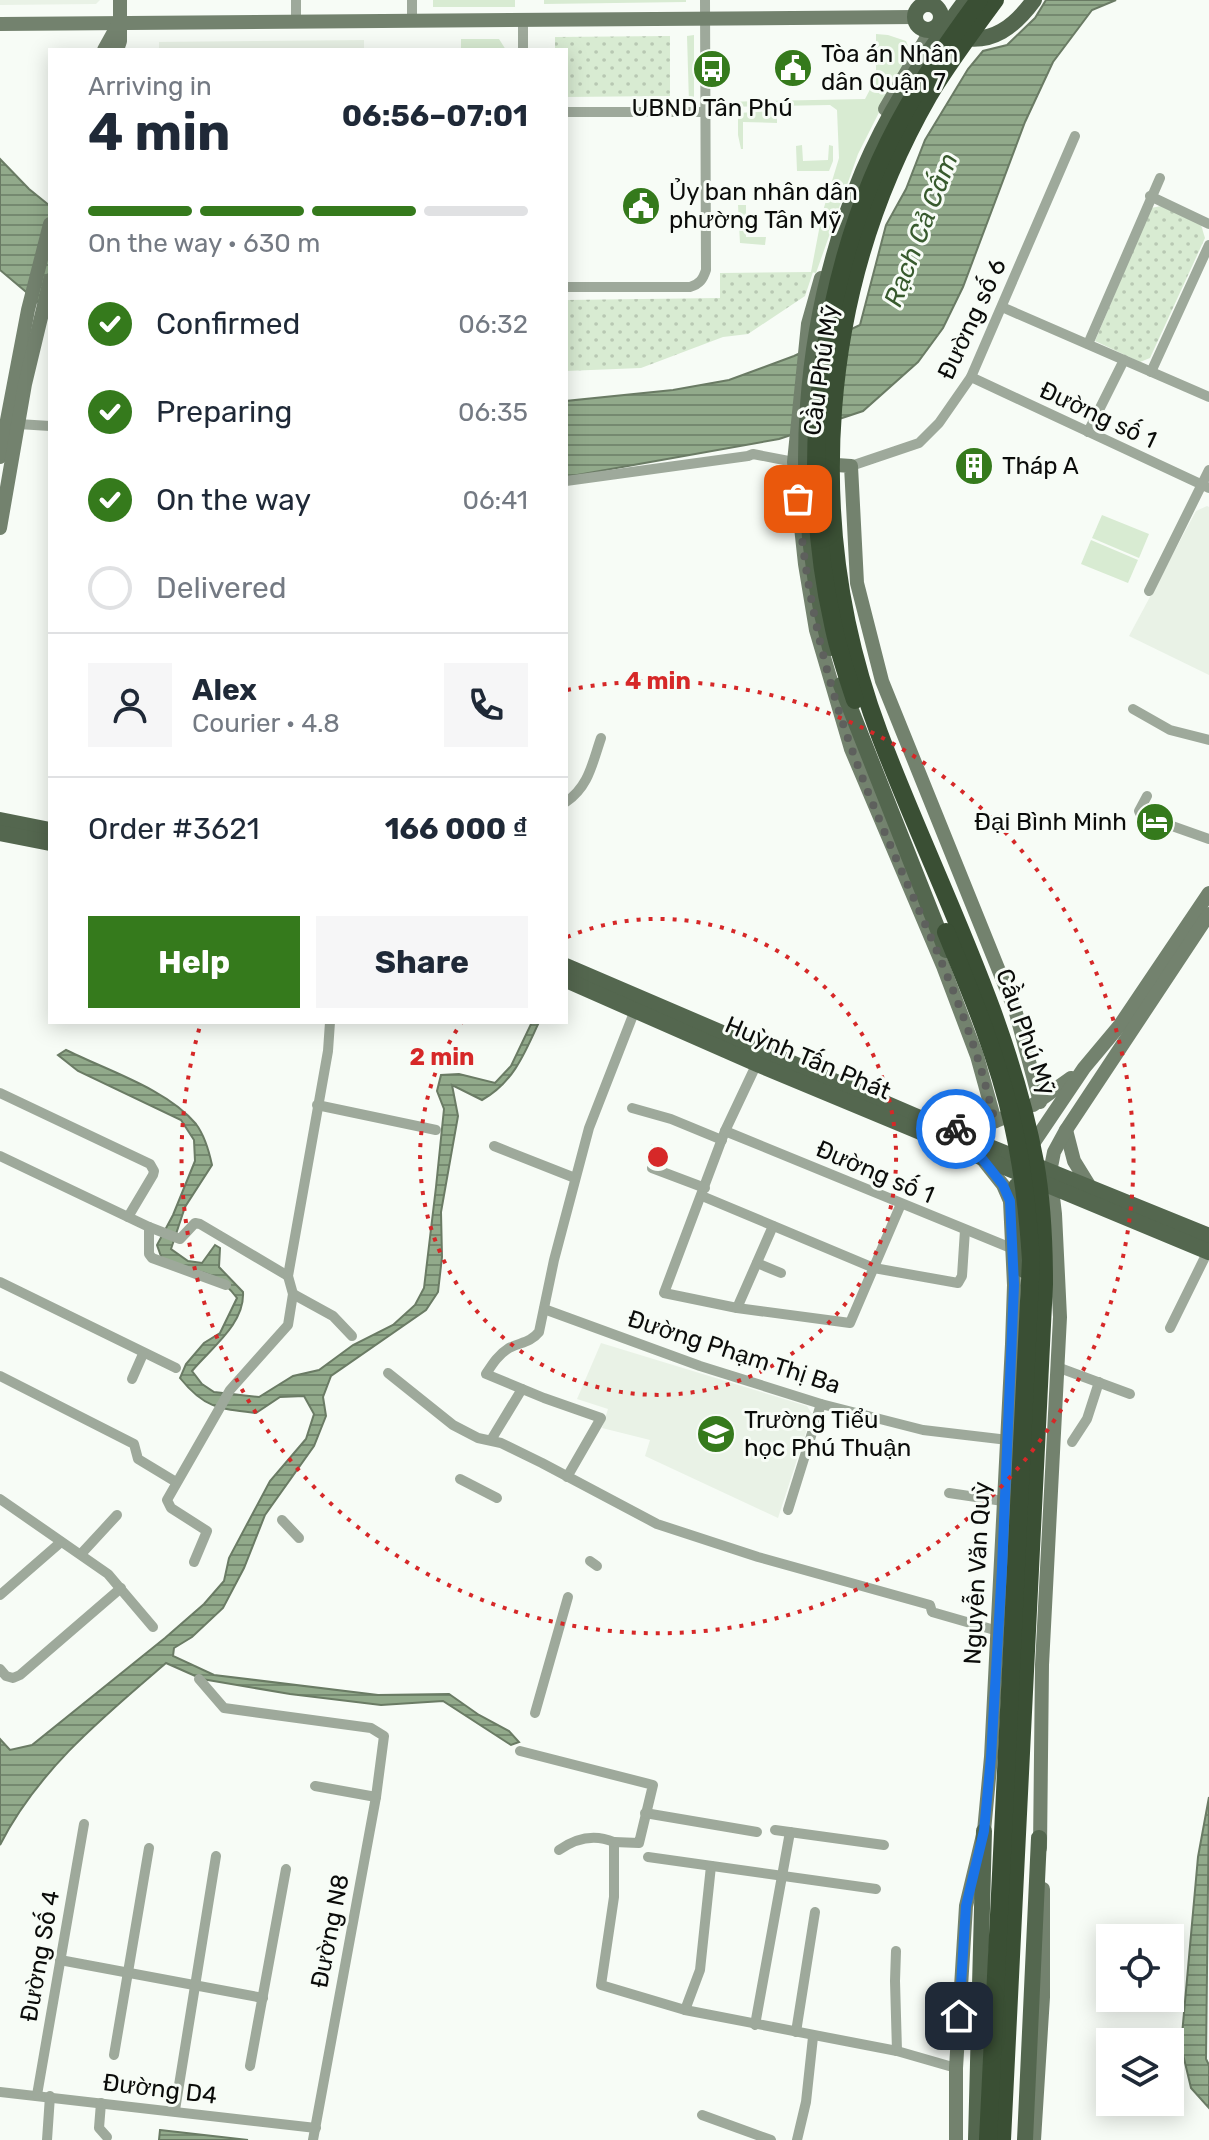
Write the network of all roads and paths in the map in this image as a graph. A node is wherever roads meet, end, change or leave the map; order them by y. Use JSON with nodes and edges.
{"nodes":[{"id":1,"x":120,"y":0,"type":"edge"},
{"id":2,"x":296,"y":0,"type":"edge"},
{"id":3,"x":412,"y":0,"type":"edge"},
{"id":4,"x":705,"y":0,"type":"edge"},
{"id":5,"x":966,"y":0,"type":"edge"},
{"id":6,"x":979,"y":0,"type":"edge"},
{"id":7,"x":995,"y":0,"type":"edge"},
{"id":8,"x":1002,"y":0,"type":"edge"},
{"id":9,"x":1034,"y":0,"type":"edge"},
{"id":10,"x":941,"y":4,"type":"edge"},
{"id":11,"x":915,"y":17,"type":"junction"},
{"id":12,"x":706,"y":18,"type":"junction"},
{"id":13,"x":412,"y":20,"type":"junction"},
{"id":14,"x":523,"y":20,"type":"junction"},
{"id":15,"x":296,"y":21,"type":"junction"},
{"id":16,"x":120,"y":23,"type":"junction"},
{"id":17,"x":0,"y":24,"type":"edge"},
{"id":18,"x":934,"y":28,"type":"junction"},
{"id":19,"x":105,"y":48,"type":"edge"},
{"id":20,"x":118,"y":48,"type":"edge"},
{"id":21,"x":523,"y":48,"type":"edge"},
{"id":22,"x":568,"y":112,"type":"edge"},
{"id":23,"x":705,"y":112,"type":"junction"},
{"id":24,"x":1075,"y":136,"type":"dead end"},
{"id":25,"x":1160,"y":178,"type":"dead end"},
{"id":26,"x":1150,"y":196,"type":"junction"},
{"id":27,"x":1209,"y":224,"type":"edge"},
{"id":28,"x":48,"y":234,"type":"edge"},
{"id":29,"x":1209,"y":245,"type":"edge"},
{"id":30,"x":48,"y":287,"type":"edge"},
{"id":31,"x":568,"y":287,"type":"edge"},
{"id":32,"x":1002,"y":307,"type":"junction"},
{"id":33,"x":1088,"y":344,"type":"junction"},
{"id":34,"x":1124,"y":360,"type":"junction"},
{"id":35,"x":1151,"y":372,"type":"junction"},
{"id":36,"x":971,"y":377,"type":"junction"},
{"id":37,"x":19,"y":382,"type":"junction"},
{"id":38,"x":1209,"y":397,"type":"edge"},
{"id":39,"x":18,"y":424,"type":"junction"},
{"id":40,"x":48,"y":426,"type":"edge"},
{"id":41,"x":1088,"y":432,"type":"junction"},
{"id":42,"x":4,"y":449,"type":"edge"},
{"id":43,"x":789,"y":461,"type":"junction"},
{"id":44,"x":851,"y":466,"type":"junction"},
{"id":45,"x":1209,"y":470,"type":"edge"},
{"id":46,"x":568,"y":481,"type":"edge"},
{"id":47,"x":1206,"y":487,"type":"edge"},
{"id":48,"x":0,"y":528,"type":"edge"},
{"id":49,"x":1149,"y":591,"type":"dead end"},
{"id":50,"x":1133,"y":709,"type":"dead end"},
{"id":51,"x":601,"y":738,"type":"dead end"},
{"id":52,"x":1209,"y":740,"type":"edge"},
{"id":53,"x":1147,"y":796,"type":"dead end"},
{"id":54,"x":568,"y":801,"type":"edge"},
{"id":55,"x":0,"y":820,"type":"edge"},
{"id":56,"x":48,"y":830,"type":"edge"},
{"id":57,"x":0,"y":833,"type":"edge"},
{"id":58,"x":1209,"y":839,"type":"edge"},
{"id":59,"x":48,"y":843,"type":"edge"},
{"id":60,"x":1209,"y":893,"type":"edge"},
{"id":61,"x":1209,"y":914,"type":"edge"},
{"id":62,"x":568,"y":967,"type":"edge"},
{"id":63,"x":568,"y":981,"type":"edge"},
{"id":64,"x":612,"y":992,"type":"junction"},
{"id":65,"x":635,"y":1010,"type":"junction"},
{"id":66,"x":330,"y":1024,"type":"edge"},
{"id":67,"x":1099,"y":1051,"type":"junction"},
{"id":68,"x":760,"y":1057,"type":"junction"},
{"id":69,"x":1112,"y":1060,"type":"junction"},
{"id":70,"x":1084,"y":1068,"type":"junction"},
{"id":71,"x":0,"y":1093,"type":"edge"},
{"id":72,"x":1040,"y":1102,"type":"junction"},
{"id":73,"x":317,"y":1105,"type":"junction"},
{"id":74,"x":632,"y":1108,"type":"dead end"},
{"id":75,"x":995,"y":1121,"type":"junction"},
{"id":76,"x":436,"y":1130,"type":"dead end"},
{"id":77,"x":1066,"y":1130,"type":"junction"},
{"id":78,"x":724,"y":1135,"type":"junction"},
{"id":79,"x":945,"y":1135,"type":"junction"},
{"id":80,"x":494,"y":1146,"type":"dead end"},
{"id":81,"x":654,"y":1149,"type":"dead end"},
{"id":82,"x":0,"y":1156,"type":"edge"},
{"id":83,"x":980,"y":1156,"type":"junction"},
{"id":84,"x":1020,"y":1167,"type":"junction"},
{"id":85,"x":575,"y":1178,"type":"junction"},
{"id":86,"x":1050,"y":1179,"type":"junction"},
{"id":87,"x":704,"y":1192,"type":"junction"},
{"id":88,"x":1086,"y":1193,"type":"junction"},
{"id":89,"x":1010,"y":1201,"type":"junction"},
{"id":90,"x":901,"y":1204,"type":"junction"},
{"id":91,"x":1055,"y":1214,"type":"junction"},
{"id":92,"x":128,"y":1217,"type":"junction"},
{"id":93,"x":773,"y":1226,"type":"junction"},
{"id":94,"x":152,"y":1229,"type":"junction"},
{"id":95,"x":965,"y":1230,"type":"junction"},
{"id":96,"x":1209,"y":1246,"type":"edge"},
{"id":97,"x":1011,"y":1248,"type":"junction"},
{"id":98,"x":757,"y":1263,"type":"junction"},
{"id":99,"x":874,"y":1268,"type":"junction"},
{"id":100,"x":781,"y":1273,"type":"dead end"},
{"id":101,"x":288,"y":1276,"type":"junction"},
{"id":102,"x":0,"y":1282,"type":"edge"},
{"id":103,"x":226,"y":1285,"type":"dead end"},
{"id":104,"x":293,"y":1294,"type":"junction"},
{"id":105,"x":737,"y":1308,"type":"junction"},
{"id":106,"x":544,"y":1309,"type":"junction"},
{"id":107,"x":1170,"y":1328,"type":"dead end"},
{"id":108,"x":352,"y":1336,"type":"dead end"},
{"id":109,"x":143,"y":1354,"type":"junction"},
{"id":110,"x":1057,"y":1367,"type":"junction"},
{"id":111,"x":176,"y":1368,"type":"dead end"},
{"id":112,"x":388,"y":1373,"type":"dead end"},
{"id":113,"x":0,"y":1376,"type":"edge"},
{"id":114,"x":132,"y":1379,"type":"dead end"},
{"id":115,"x":1099,"y":1382,"type":"junction"},
{"id":116,"x":522,"y":1389,"type":"junction"},
{"id":117,"x":1130,"y":1394,"type":"dead end"},
{"id":118,"x":821,"y":1404,"type":"junction"},
{"id":119,"x":491,"y":1440,"type":"junction"},
{"id":120,"x":1008,"y":1440,"type":"junction"},
{"id":121,"x":1072,"y":1442,"type":"dead end"},
{"id":122,"x":567,"y":1477,"type":"junction"},
{"id":123,"x":460,"y":1479,"type":"dead end"},
{"id":124,"x":176,"y":1482,"type":"junction"},
{"id":125,"x":949,"y":1493,"type":"dead end"},
{"id":126,"x":497,"y":1498,"type":"dead end"},
{"id":127,"x":1003,"y":1501,"type":"junction"},
{"id":128,"x":3,"y":1505,"type":"edge"},
{"id":129,"x":788,"y":1510,"type":"dead end"},
{"id":130,"x":117,"y":1515,"type":"dead end"},
{"id":131,"x":282,"y":1520,"type":"dead end"},
{"id":132,"x":299,"y":1538,"type":"dead end"},
{"id":133,"x":61,"y":1542,"type":"junction"},
{"id":134,"x":81,"y":1554,"type":"junction"},
{"id":135,"x":194,"y":1562,"type":"dead end"},
{"id":136,"x":121,"y":1588,"type":"junction"},
{"id":137,"x":0,"y":1595,"type":"edge"},
{"id":138,"x":568,"y":1597,"type":"dead end"},
{"id":139,"x":153,"y":1627,"type":"dead end"},
{"id":140,"x":998,"y":1631,"type":"junction"},
{"id":141,"x":0,"y":1669,"type":"edge"},
{"id":142,"x":199,"y":1679,"type":"dead end"},
{"id":143,"x":995,"y":1694,"type":"junction"},
{"id":144,"x":1041,"y":1695,"type":"junction"},
{"id":145,"x":535,"y":1713,"type":"dead end"},
{"id":146,"x":520,"y":1751,"type":"dead end"},
{"id":147,"x":315,"y":1786,"type":"dead end"},
{"id":148,"x":376,"y":1797,"type":"junction"},
{"id":149,"x":645,"y":1813,"type":"junction"},
{"id":150,"x":84,"y":1824,"type":"dead end"},
{"id":151,"x":775,"y":1830,"type":"dead end"},
{"id":152,"x":984,"y":1831,"type":"junction"},
{"id":153,"x":757,"y":1832,"type":"dead end"},
{"id":154,"x":790,"y":1832,"type":"junction"},
{"id":155,"x":1039,"y":1838,"type":"junction"},
{"id":156,"x":614,"y":1842,"type":"junction"},
{"id":157,"x":884,"y":1845,"type":"dead end"},
{"id":158,"x":149,"y":1848,"type":"dead end"},
{"id":159,"x":559,"y":1850,"type":"dead end"},
{"id":160,"x":216,"y":1856,"type":"dead end"},
{"id":161,"x":648,"y":1857,"type":"dead end"},
{"id":162,"x":711,"y":1866,"type":"junction"},
{"id":163,"x":286,"y":1869,"type":"dead end"},
{"id":164,"x":782,"y":1875,"type":"junction"},
{"id":165,"x":876,"y":1889,"type":"dead end"},
{"id":166,"x":815,"y":1912,"type":"dead end"},
{"id":167,"x":896,"y":1951,"type":"dead end"},
{"id":168,"x":60,"y":1960,"type":"junction"},
{"id":169,"x":129,"y":1973,"type":"junction"},
{"id":170,"x":195,"y":1987,"type":"junction"},
{"id":171,"x":263,"y":1998,"type":"junction"},
{"id":172,"x":685,"y":2010,"type":"junction"},
{"id":173,"x":755,"y":2025,"type":"junction"},
{"id":174,"x":796,"y":2032,"type":"junction"},
{"id":175,"x":813,"y":2037,"type":"junction"},
{"id":176,"x":897,"y":2051,"type":"junction"},
{"id":177,"x":114,"y":2055,"type":"dead end"},
{"id":178,"x":250,"y":2066,"type":"dead end"},
{"id":179,"x":956,"y":2068,"type":"junction"},
{"id":180,"x":0,"y":2092,"type":"edge"},
{"id":181,"x":37,"y":2095,"type":"junction"},
{"id":182,"x":50,"y":2096,"type":"junction"},
{"id":183,"x":101,"y":2103,"type":"junction"},
{"id":184,"x":175,"y":2110,"type":"junction"},
{"id":185,"x":702,"y":2115,"type":"dead end"},
{"id":186,"x":316,"y":2128,"type":"junction"},
{"id":187,"x":107,"y":2137,"type":"dead end"},
{"id":188,"x":47,"y":2140,"type":"edge"},
{"id":189,"x":313,"y":2140,"type":"edge"},
{"id":190,"x":771,"y":2140,"type":"edge"},
{"id":191,"x":797,"y":2140,"type":"edge"},
{"id":192,"x":956,"y":2140,"type":"edge"},
{"id":193,"x":976,"y":2140,"type":"edge"},
{"id":194,"x":985,"y":2140,"type":"edge"},
{"id":195,"x":1005,"y":2140,"type":"edge"},
{"id":196,"x":1025,"y":2140,"type":"edge"},
{"id":197,"x":1034,"y":2140,"type":"edge"}],
"edges":[{"from":1,"to":16,"type":"street"},
{"from":2,"to":15,"type":"street"},
{"from":3,"to":13,"type":"street"},
{"from":4,"to":12,"type":"street"},
{"from":5,"to":194,"type":"main road","name":"Cầu Phú Mỹ","bridge":true},
{"from":6,"to":194,"type":"highway","name":"Cầu Phú Mỹ","bridge":true},
{"from":7,"to":195,"type":"highway","name":"Cầu Phú Mỹ","bridge":true},
{"from":8,"to":195,"type":"main road","name":"Cầu Phú Mỹ","bridge":true},
{"from":9,"to":18,"type":"main road"},
{"from":10,"to":11,"type":"main road"},
{"from":10,"to":18,"type":"main road"},
{"from":11,"to":12,"type":"street"},
{"from":11,"to":18,"type":"main road"},
{"from":12,"to":14,"type":"street"},
{"from":12,"to":23,"type":"street"},
{"from":13,"to":14,"type":"street"},
{"from":13,"to":15,"type":"street"},
{"from":14,"to":21,"type":"street"},
{"from":15,"to":16,"type":"street"},
{"from":16,"to":17,"type":"street"},
{"from":16,"to":19,"type":"street"},
{"from":16,"to":20,"type":"street"},
{"from":18,"to":43,"type":"street"},
{"from":22,"to":23,"type":"street"},
{"from":23,"to":31,"type":"street"},
{"from":24,"to":32,"type":"street","name":"Đường số 6"},
{"from":25,"to":26,"type":"street"},
{"from":26,"to":27,"type":"street"},
{"from":26,"to":33,"type":"street"},
{"from":28,"to":37,"type":"street"},
{"from":29,"to":35,"type":"street"},
{"from":30,"to":37,"type":"street"},
{"from":32,"to":33,"type":"street"},
{"from":32,"to":36,"type":"street","name":"Đường số 6"},
{"from":33,"to":34,"type":"street"},
{"from":34,"to":35,"type":"street"},
{"from":34,"to":41,"type":"street"},
{"from":35,"to":38,"type":"street"},
{"from":36,"to":41,"type":"street","name":"Đường số 1"},
{"from":36,"to":44,"type":"street","name":"Đường số 6"},
{"from":37,"to":39,"type":"street"},
{"from":37,"to":42,"type":"street"},
{"from":39,"to":40,"type":"street"},
{"from":39,"to":42,"type":"street"},
{"from":41,"to":47,"type":"street","name":"Đường số 1"},
{"from":42,"to":48,"type":"street"},
{"from":43,"to":44,"type":"street"},
{"from":43,"to":46,"type":"street"},
{"from":43,"to":75,"type":"street"},
{"from":44,"to":72,"type":"street"},
{"from":45,"to":47,"type":"street"},
{"from":47,"to":49,"type":"street"},
{"from":50,"to":52,"type":"street"},
{"from":51,"to":54,"type":"street"},
{"from":53,"to":58,"type":"street"},
{"from":55,"to":56,"type":"main road"},
{"from":57,"to":59,"type":"main road"},
{"from":60,"to":67,"type":"street"},
{"from":61,"to":69,"type":"street"},
{"from":62,"to":64,"type":"main road","name":"Huỳnh Tấn Phát"},
{"from":63,"to":64,"type":"main road","name":"Huỳnh Tấn Phát"},
{"from":64,"to":65,"type":"main road","name":"Huỳnh Tấn Phát"},
{"from":64,"to":68,"type":"main road","name":"Huỳnh Tấn Phát"},
{"from":65,"to":68,"type":"main road","name":"Huỳnh Tấn Phát"},
{"from":65,"to":85,"type":"street"},
{"from":66,"to":73,"type":"street"},
{"from":67,"to":69,"type":"street"},
{"from":67,"to":70,"type":"street"},
{"from":68,"to":78,"type":"street"},
{"from":68,"to":79,"type":"main road","name":"Huỳnh Tấn Phát"},
{"from":69,"to":77,"type":"street"},
{"from":70,"to":72,"type":"street"},
{"from":70,"to":84,"type":"street","name":"Nguyễn Văn Quỳ"},
{"from":71,"to":92,"type":"street"},
{"from":72,"to":75,"type":"street"},
{"from":73,"to":76,"type":"street"},
{"from":73,"to":101,"type":"street"},
{"from":74,"to":78,"type":"street","name":"Đường số 1"},
{"from":75,"to":79,"type":"street"},
{"from":77,"to":86,"type":"street"},
{"from":77,"to":88,"type":"street"},
{"from":78,"to":87,"type":"street"},
{"from":78,"to":90,"type":"street","name":"Đường số 1"},
{"from":79,"to":83,"type":"main road","name":"Huỳnh Tấn Phát"},
{"from":79,"to":84,"type":"main road","name":"Huỳnh Tấn Phát"},
{"from":80,"to":85,"type":"street"},
{"from":81,"to":87,"type":"street"},
{"from":82,"to":92,"type":"street"},
{"from":83,"to":84,"type":"main road","name":"Huỳnh Tấn Phát"},
{"from":83,"to":89,"type":"street"},
{"from":84,"to":86,"type":"main road","name":"Huỳnh Tấn Phát"},
{"from":84,"to":89,"type":"street","name":"Nguyễn Văn Quỳ"},
{"from":85,"to":106,"type":"street"},
{"from":86,"to":88,"type":"main road","name":"Huỳnh Tấn Phát"},
{"from":86,"to":91,"type":"street"},
{"from":87,"to":93,"type":"street"},
{"from":87,"to":105,"type":"street"},
{"from":88,"to":91,"type":"street"},
{"from":88,"to":96,"type":"main road","name":"Huỳnh Tấn Phát"},
{"from":89,"to":97,"type":"street","name":"Nguyễn Văn Quỳ"},
{"from":90,"to":95,"type":"street","name":"Đường số 1"},
{"from":90,"to":99,"type":"street"},
{"from":91,"to":110,"type":"street"},
{"from":92,"to":94,"type":"street"},
{"from":93,"to":98,"type":"street"},
{"from":93,"to":99,"type":"street"},
{"from":94,"to":101,"type":"street"},
{"from":94,"to":103,"type":"street"},
{"from":95,"to":97,"type":"street","name":"Đường số 1"},
{"from":95,"to":99,"type":"street"},
{"from":96,"to":107,"type":"street"},
{"from":97,"to":120,"type":"street","name":"Nguyễn Văn Quỳ"},
{"from":98,"to":100,"type":"street"},
{"from":98,"to":105,"type":"street"},
{"from":99,"to":105,"type":"street"},
{"from":101,"to":104,"type":"street"},
{"from":102,"to":109,"type":"street"},
{"from":104,"to":108,"type":"street"},
{"from":104,"to":124,"type":"street"},
{"from":106,"to":116,"type":"street"},
{"from":106,"to":118,"type":"street","name":"Đường Phạm Thị Ba"},
{"from":109,"to":111,"type":"street"},
{"from":109,"to":114,"type":"street"},
{"from":110,"to":115,"type":"street"},
{"from":110,"to":144,"type":"street"},
{"from":112,"to":119,"type":"street"},
{"from":113,"to":124,"type":"street"},
{"from":115,"to":117,"type":"street"},
{"from":115,"to":121,"type":"street"},
{"from":116,"to":119,"type":"street"},
{"from":116,"to":122,"type":"street"},
{"from":118,"to":120,"type":"street","name":"Đường Phạm Thị Ba"},
{"from":118,"to":129,"type":"street"},
{"from":119,"to":122,"type":"street"},
{"from":120,"to":127,"type":"street","name":"Nguyễn Văn Quỳ"},
{"from":122,"to":140,"type":"street"},
{"from":123,"to":126,"type":"street"},
{"from":124,"to":135,"type":"street"},
{"from":125,"to":127,"type":"street"},
{"from":127,"to":140,"type":"street","name":"Nguyễn Văn Quỳ"},
{"from":128,"to":133,"type":"street"},
{"from":130,"to":134,"type":"street"},
{"from":131,"to":132,"type":"street"},
{"from":133,"to":134,"type":"street"},
{"from":133,"to":137,"type":"street"},
{"from":134,"to":136,"type":"street"},
{"from":136,"to":139,"type":"street"},
{"from":136,"to":141,"type":"street"},
{"from":138,"to":145,"type":"street"},
{"from":140,"to":143,"type":"street","name":"Nguyễn Văn Quỳ"},
{"from":142,"to":148,"type":"street","name":"Đường N8"},
{"from":143,"to":144,"type":"street"},
{"from":143,"to":152,"type":"street","name":"Nguyễn Văn Quỳ"},
{"from":144,"to":155,"type":"street"},
{"from":146,"to":149,"type":"street"},
{"from":147,"to":148,"type":"street"},
{"from":148,"to":186,"type":"street","name":"Đường N8"},
{"from":149,"to":153,"type":"street"},
{"from":149,"to":156,"type":"street"},
{"from":150,"to":168,"type":"street","name":"Đường Số 4"},
{"from":151,"to":154,"type":"street"},
{"from":152,"to":179,"type":"street","name":"Nguyễn Văn Quỳ"},
{"from":152,"to":193,"type":"main road","name":"Nguyễn Văn Quỳ"},
{"from":154,"to":157,"type":"street"},
{"from":154,"to":164,"type":"street"},
{"from":155,"to":196,"type":"main road"},
{"from":155,"to":197,"type":"street"},
{"from":156,"to":159,"type":"street"},
{"from":156,"to":172,"type":"street"},
{"from":158,"to":169,"type":"street"},
{"from":160,"to":170,"type":"street"},
{"from":161,"to":162,"type":"street"},
{"from":162,"to":164,"type":"street"},
{"from":162,"to":172,"type":"street"},
{"from":163,"to":171,"type":"street"},
{"from":164,"to":165,"type":"street"},
{"from":164,"to":173,"type":"street"},
{"from":166,"to":174,"type":"street"},
{"from":167,"to":176,"type":"street"},
{"from":168,"to":169,"type":"street"},
{"from":168,"to":181,"type":"street","name":"Đường Số 4"},
{"from":169,"to":170,"type":"street"},
{"from":169,"to":177,"type":"street"},
{"from":170,"to":171,"type":"street"},
{"from":170,"to":184,"type":"street"},
{"from":171,"to":178,"type":"street"},
{"from":172,"to":173,"type":"street"},
{"from":173,"to":174,"type":"street"},
{"from":174,"to":175,"type":"street"},
{"from":175,"to":176,"type":"street"},
{"from":175,"to":191,"type":"street"},
{"from":176,"to":179,"type":"street"},
{"from":179,"to":192,"type":"street","name":"Nguyễn Văn Quỳ"},
{"from":180,"to":181,"type":"street","name":"Đường D4"},
{"from":181,"to":182,"type":"street","name":"Đường D4"},
{"from":182,"to":183,"type":"street","name":"Đường D4"},
{"from":182,"to":188,"type":"street"},
{"from":183,"to":184,"type":"street","name":"Đường D4"},
{"from":183,"to":187,"type":"street"},
{"from":184,"to":186,"type":"street","name":"Đường D4"},
{"from":185,"to":190,"type":"street"},
{"from":186,"to":189,"type":"street","name":"Đường N8"}]}
